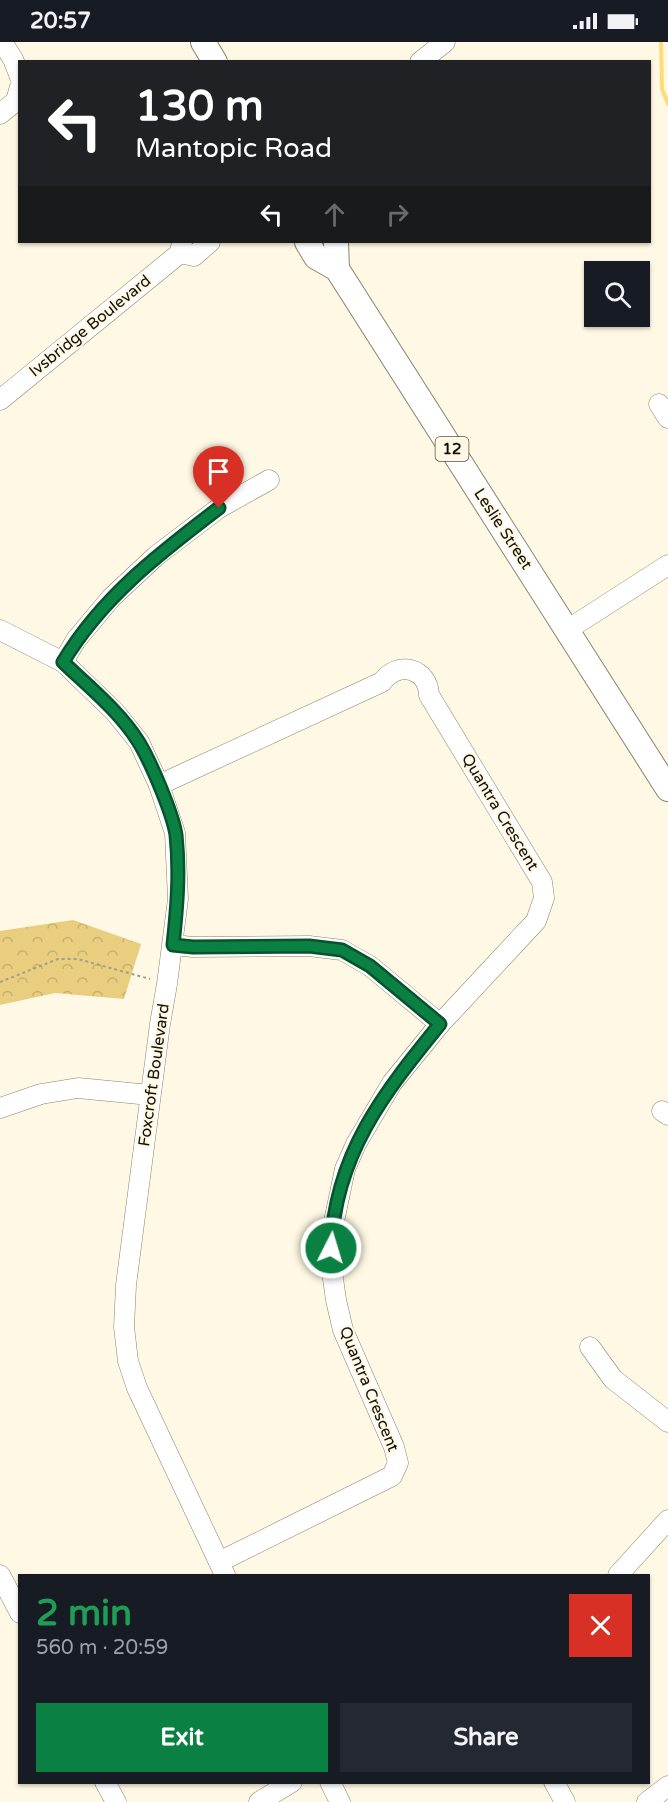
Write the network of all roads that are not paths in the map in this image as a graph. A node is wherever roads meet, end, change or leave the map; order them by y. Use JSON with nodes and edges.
{"nodes":[{"id":1,"x":2,"y":42,"type":"edge"},
{"id":2,"x":203,"y":42,"type":"edge"},
{"id":3,"x":445,"y":42,"type":"edge"},
{"id":4,"x":214,"y":60,"type":"edge"},
{"id":5,"x":422,"y":60,"type":"edge"},
{"id":6,"x":18,"y":72,"type":"edge"},
{"id":7,"x":18,"y":94,"type":"edge"},
{"id":8,"x":0,"y":114,"type":"edge"},
{"id":9,"x":209,"y":243,"type":"edge"},
{"id":10,"x":308,"y":243,"type":"edge"},
{"id":11,"x":336,"y":243,"type":"edge"},
{"id":12,"x":181,"y":247,"type":"edge"},
{"id":13,"x":337,"y":269,"type":"junction"},
{"id":14,"x":0,"y":400,"type":"edge"},
{"id":15,"x":269,"y":480,"type":"dead end"},
{"id":16,"x":668,"y":565,"type":"edge"},
{"id":17,"x":0,"y":630,"type":"edge"},
{"id":18,"x":567,"y":630,"type":"junction"},
{"id":19,"x":63,"y":662,"type":"junction"},
{"id":20,"x":159,"y":785,"type":"junction"},
{"id":21,"x":668,"y":789,"type":"edge"},
{"id":22,"x":173,"y":945,"type":"junction"},
{"id":23,"x":440,"y":1024,"type":"junction"},
{"id":24,"x":150,"y":1095,"type":"junction"},
{"id":25,"x":0,"y":1108,"type":"edge"},
{"id":26,"x":590,"y":1347,"type":"dead end"},
{"id":27,"x":668,"y":1422,"type":"edge"},
{"id":28,"x":668,"y":1520,"type":"edge"},
{"id":29,"x":222,"y":1569,"type":"edge"},
{"id":30,"x":619,"y":1574,"type":"edge"},
{"id":31,"x":0,"y":1575,"type":"edge"},
{"id":32,"x":18,"y":1609,"type":"edge"},
{"id":33,"x":106,"y":1784,"type":"edge"},
{"id":34,"x":289,"y":1784,"type":"edge"},
{"id":35,"x":331,"y":1784,"type":"edge"},
{"id":36,"x":555,"y":1784,"type":"edge"},
{"id":37,"x":668,"y":1786,"type":"edge"},
{"id":38,"x":116,"y":1802,"type":"edge"},
{"id":39,"x":259,"y":1802,"type":"edge"},
{"id":40,"x":340,"y":1802,"type":"edge"},
{"id":41,"x":565,"y":1802,"type":"edge"},
{"id":42,"x":647,"y":1802,"type":"edge"}],
"edges":[{"from":1,"to":6,"type":"street"},
{"from":2,"to":4,"type":"main road"},
{"from":3,"to":5,"type":"street"},
{"from":7,"to":8,"type":"street"},
{"from":9,"to":12,"type":"street","name":"Ivsbridge Boulevard"},
{"from":10,"to":13,"type":"main road","name":"Leslie Street","number":"12"},
{"from":11,"to":13,"type":"main road"},
{"from":12,"to":14,"type":"street","name":"Ivsbridge Boulevard"},
{"from":13,"to":18,"type":"main road","name":"Leslie Street","number":"12"},
{"from":15,"to":19,"type":"street"},
{"from":16,"to":18,"type":"street"},
{"from":17,"to":19,"type":"street","name":"Foxcroft Boulevard"},
{"from":18,"to":21,"type":"main road","name":"Leslie Street","number":"12"},
{"from":19,"to":20,"type":"street","name":"Foxcroft Boulevard"},
{"from":20,"to":22,"type":"street","name":"Foxcroft Boulevard"},
{"from":20,"to":23,"type":"street","name":"Quantra Crescent"},
{"from":22,"to":23,"type":"street"},
{"from":22,"to":24,"type":"street","name":"Foxcroft Boulevard"},
{"from":23,"to":29,"type":"street","name":"Quantra Crescent"},
{"from":24,"to":25,"type":"street"},
{"from":24,"to":29,"type":"street","name":"Foxcroft Boulevard"},
{"from":26,"to":27,"type":"street"},
{"from":28,"to":30,"type":"street"},
{"from":31,"to":32,"type":"street"},
{"from":33,"to":38,"type":"street"},
{"from":34,"to":39,"type":"street"},
{"from":35,"to":40,"type":"street"},
{"from":36,"to":41,"type":"street"},
{"from":37,"to":42,"type":"street"}]}
